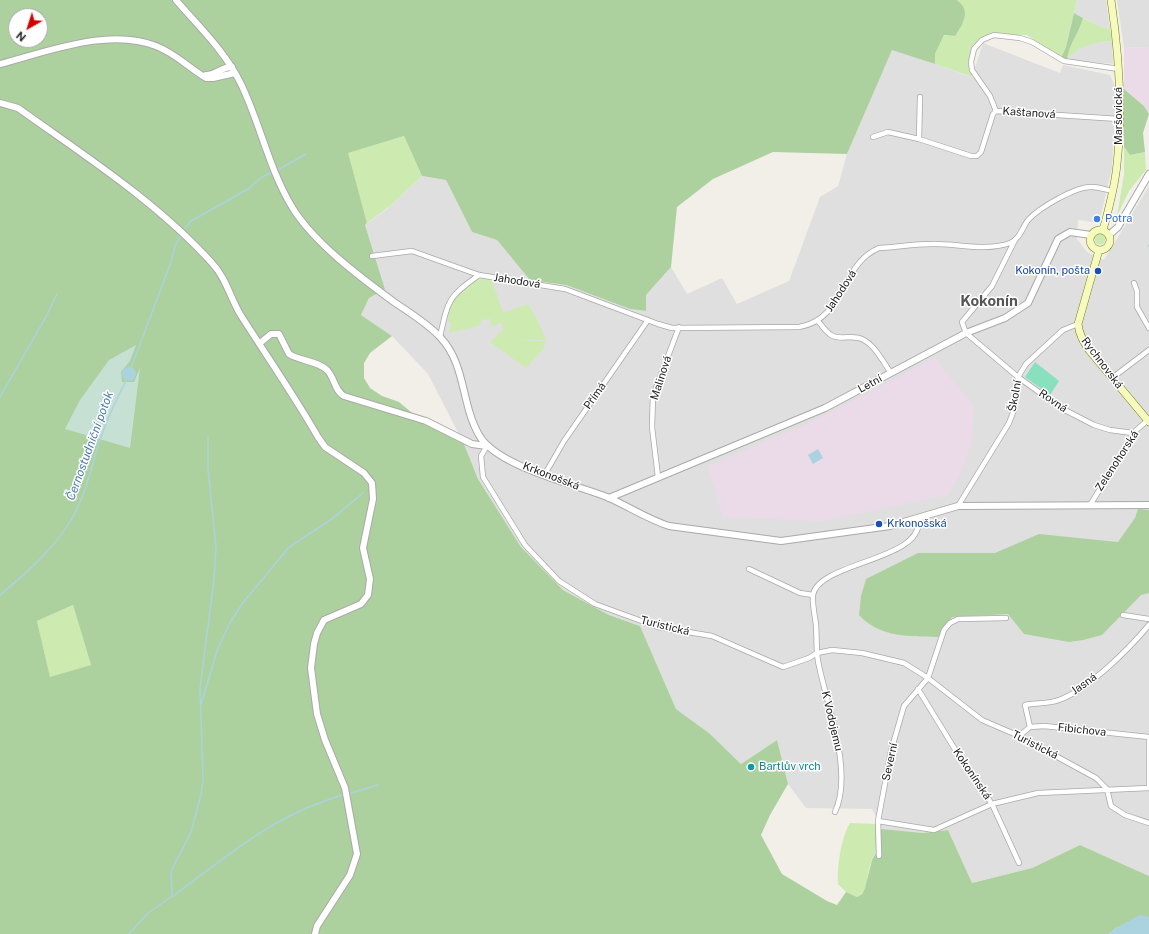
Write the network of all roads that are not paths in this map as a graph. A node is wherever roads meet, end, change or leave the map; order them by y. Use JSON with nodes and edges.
{"nodes":[{"id":1,"x":176,"y":0,"type":"edge"},
{"id":2,"x":1111,"y":0,"type":"edge"},
{"id":3,"x":220,"y":49,"type":"junction"},
{"id":4,"x":0,"y":64,"type":"edge"},
{"id":5,"x":1118,"y":68,"type":"junction"},
{"id":6,"x":219,"y":70,"type":"junction"},
{"id":7,"x":234,"y":70,"type":"junction"},
{"id":8,"x":201,"y":75,"type":"junction"},
{"id":9,"x":920,"y":97,"type":"dead end"},
{"id":10,"x":0,"y":102,"type":"edge"},
{"id":11,"x":996,"y":111,"type":"junction"},
{"id":12,"x":1119,"y":119,"type":"junction"},
{"id":13,"x":873,"y":137,"type":"dead end"},
{"id":14,"x":919,"y":139,"type":"junction"},
{"id":15,"x":1149,"y":174,"type":"edge"},
{"id":16,"x":1113,"y":191,"type":"junction"},
{"id":17,"x":1103,"y":230,"type":"junction"},
{"id":18,"x":1091,"y":235,"type":"junction"},
{"id":19,"x":1109,"y":235,"type":"junction"},
{"id":20,"x":1015,"y":240,"type":"junction"},
{"id":21,"x":1099,"y":250,"type":"junction"},
{"id":22,"x":372,"y":256,"type":"dead end"},
{"id":23,"x":479,"y":275,"type":"junction"},
{"id":24,"x":1134,"y":283,"type":"dead end"},
{"id":25,"x":648,"y":320,"type":"junction"},
{"id":26,"x":818,"y":322,"type":"junction"},
{"id":27,"x":1078,"y":324,"type":"junction"},
{"id":28,"x":679,"y":327,"type":"junction"},
{"id":29,"x":1149,"y":328,"type":"edge"},
{"id":30,"x":966,"y":333,"type":"junction"},
{"id":31,"x":440,"y":337,"type":"junction"},
{"id":32,"x":260,"y":343,"type":"junction"},
{"id":33,"x":1149,"y":350,"type":"edge"},
{"id":34,"x":891,"y":373,"type":"junction"},
{"id":35,"x":1018,"y":377,"type":"junction"},
{"id":36,"x":1112,"y":378,"type":"junction"},
{"id":37,"x":1148,"y":421,"type":"edge"},
{"id":38,"x":1133,"y":433,"type":"junction"},
{"id":39,"x":487,"y":446,"type":"junction"},
{"id":40,"x":545,"y":474,"type":"junction"},
{"id":41,"x":658,"y":477,"type":"junction"},
{"id":42,"x":608,"y":498,"type":"junction"},
{"id":43,"x":1090,"y":505,"type":"junction"},
{"id":44,"x":1149,"y":505,"type":"edge"},
{"id":45,"x":958,"y":506,"type":"junction"},
{"id":46,"x":918,"y":519,"type":"junction"},
{"id":47,"x":749,"y":569,"type":"dead end"},
{"id":48,"x":813,"y":595,"type":"junction"},
{"id":49,"x":1122,"y":615,"type":"dead end"},
{"id":50,"x":1006,"y":618,"type":"dead end"},
{"id":51,"x":1149,"y":619,"type":"edge"},
{"id":52,"x":1149,"y":625,"type":"edge"},
{"id":53,"x":817,"y":653,"type":"junction"},
{"id":54,"x":928,"y":678,"type":"junction"},
{"id":55,"x":918,"y":689,"type":"junction"},
{"id":56,"x":1030,"y":727,"type":"junction"},
{"id":57,"x":1019,"y":736,"type":"junction"},
{"id":58,"x":1149,"y":737,"type":"edge"},
{"id":59,"x":1149,"y":788,"type":"edge"},
{"id":60,"x":1107,"y":789,"type":"junction"},
{"id":61,"x":992,"y":804,"type":"junction"},
{"id":62,"x":835,"y":812,"type":"dead end"},
{"id":63,"x":878,"y":821,"type":"junction"},
{"id":64,"x":1149,"y":823,"type":"edge"},
{"id":65,"x":879,"y":856,"type":"dead end"},
{"id":66,"x":1019,"y":863,"type":"dead end"},
{"id":67,"x":315,"y":934,"type":"edge"}],
"edges":[{"from":1,"to":3,"type":"street","name":"Krkonošská"},
{"from":2,"to":5,"type":"main road","name":"Maršovická"},
{"from":3,"to":6,"type":"street"},
{"from":3,"to":7,"type":"street","name":"Krkonošská"},
{"from":4,"to":8,"type":"street"},
{"from":5,"to":11,"type":"street"},
{"from":5,"to":12,"type":"main road","name":"Maršovická"},
{"from":6,"to":7,"type":"street"},
{"from":6,"to":8,"type":"street"},
{"from":7,"to":8,"type":"street"},
{"from":7,"to":31,"type":"street","name":"Krkonošská"},
{"from":9,"to":14,"type":"street"},
{"from":10,"to":32,"type":"street"},
{"from":11,"to":12,"type":"street","name":"Kaštanová"},
{"from":11,"to":14,"type":"street","name":"Kaštanová"},
{"from":12,"to":16,"type":"main road","name":"Maršovická"},
{"from":13,"to":14,"type":"street"},
{"from":15,"to":19,"type":"street"},
{"from":16,"to":17,"type":"main road","name":"Maršovická"},
{"from":16,"to":20,"type":"street"},
{"from":17,"to":18,"type":"main road"},
{"from":17,"to":19,"type":"main road"},
{"from":18,"to":21,"type":"main road"},
{"from":18,"to":30,"type":"street","name":"Letní"},
{"from":19,"to":21,"type":"main road"},
{"from":20,"to":26,"type":"street","name":"Jahodová"},
{"from":20,"to":30,"type":"street"},
{"from":21,"to":27,"type":"main road","name":"Rychnovská"},
{"from":22,"to":23,"type":"street","name":"Jahodová"},
{"from":23,"to":25,"type":"street","name":"Jahodová"},
{"from":23,"to":31,"type":"street","name":"Jahodová"},
{"from":24,"to":29,"type":"street"},
{"from":25,"to":28,"type":"street","name":"Jahodová"},
{"from":25,"to":40,"type":"street","name":"Přímá"},
{"from":26,"to":28,"type":"street","name":"Jahodová"},
{"from":26,"to":34,"type":"street"},
{"from":27,"to":35,"type":"street","name":"Školní"},
{"from":27,"to":36,"type":"main road","name":"Rychnovská"},
{"from":28,"to":41,"type":"street","name":"Malinová"},
{"from":30,"to":34,"type":"street","name":"Letní"},
{"from":30,"to":35,"type":"street","name":"Rovná"},
{"from":31,"to":39,"type":"street","name":"Krkonošská"},
{"from":32,"to":39,"type":"street"},
{"from":32,"to":67,"type":"street"},
{"from":33,"to":36,"type":"street"},
{"from":34,"to":41,"type":"street","name":"Letní"},
{"from":35,"to":38,"type":"street","name":"Rovná"},
{"from":35,"to":45,"type":"street","name":"Školní"},
{"from":36,"to":37,"type":"main road","name":"Rychnovská"},
{"from":37,"to":38,"type":"street","name":"Zelenohorská"},
{"from":38,"to":43,"type":"street","name":"Zelenohorská"},
{"from":39,"to":40,"type":"street","name":"Krkonošská"},
{"from":39,"to":53,"type":"street","name":"Turistická"},
{"from":40,"to":42,"type":"street","name":"Krkonošská"},
{"from":41,"to":42,"type":"street","name":"Letní"},
{"from":42,"to":46,"type":"street","name":"Krkonošská"},
{"from":43,"to":44,"type":"street","name":"Krkonošská"},
{"from":43,"to":45,"type":"street","name":"Krkonošská"},
{"from":45,"to":46,"type":"street","name":"Krkonošská"},
{"from":46,"to":48,"type":"street"},
{"from":47,"to":48,"type":"street"},
{"from":48,"to":53,"type":"street","name":"K Vodojemu"},
{"from":49,"to":51,"type":"street"},
{"from":50,"to":54,"type":"street"},
{"from":52,"to":56,"type":"street","name":"Jasná"},
{"from":53,"to":54,"type":"street","name":"Turistická"},
{"from":53,"to":62,"type":"street","name":"K Vodojemu"},
{"from":54,"to":55,"type":"street","name":"Severní"},
{"from":54,"to":57,"type":"street","name":"Turistická"},
{"from":55,"to":61,"type":"street","name":"Kokonínská"},
{"from":55,"to":63,"type":"street","name":"Severní"},
{"from":56,"to":57,"type":"street"},
{"from":56,"to":58,"type":"street","name":"Fibichova"},
{"from":57,"to":60,"type":"street","name":"Turistická"},
{"from":58,"to":59,"type":"street"},
{"from":59,"to":60,"type":"street"},
{"from":60,"to":61,"type":"street"},
{"from":60,"to":64,"type":"street"},
{"from":61,"to":63,"type":"street"},
{"from":61,"to":66,"type":"street","name":"Kokonínská"},
{"from":63,"to":65,"type":"street","name":"Severní"}]}
